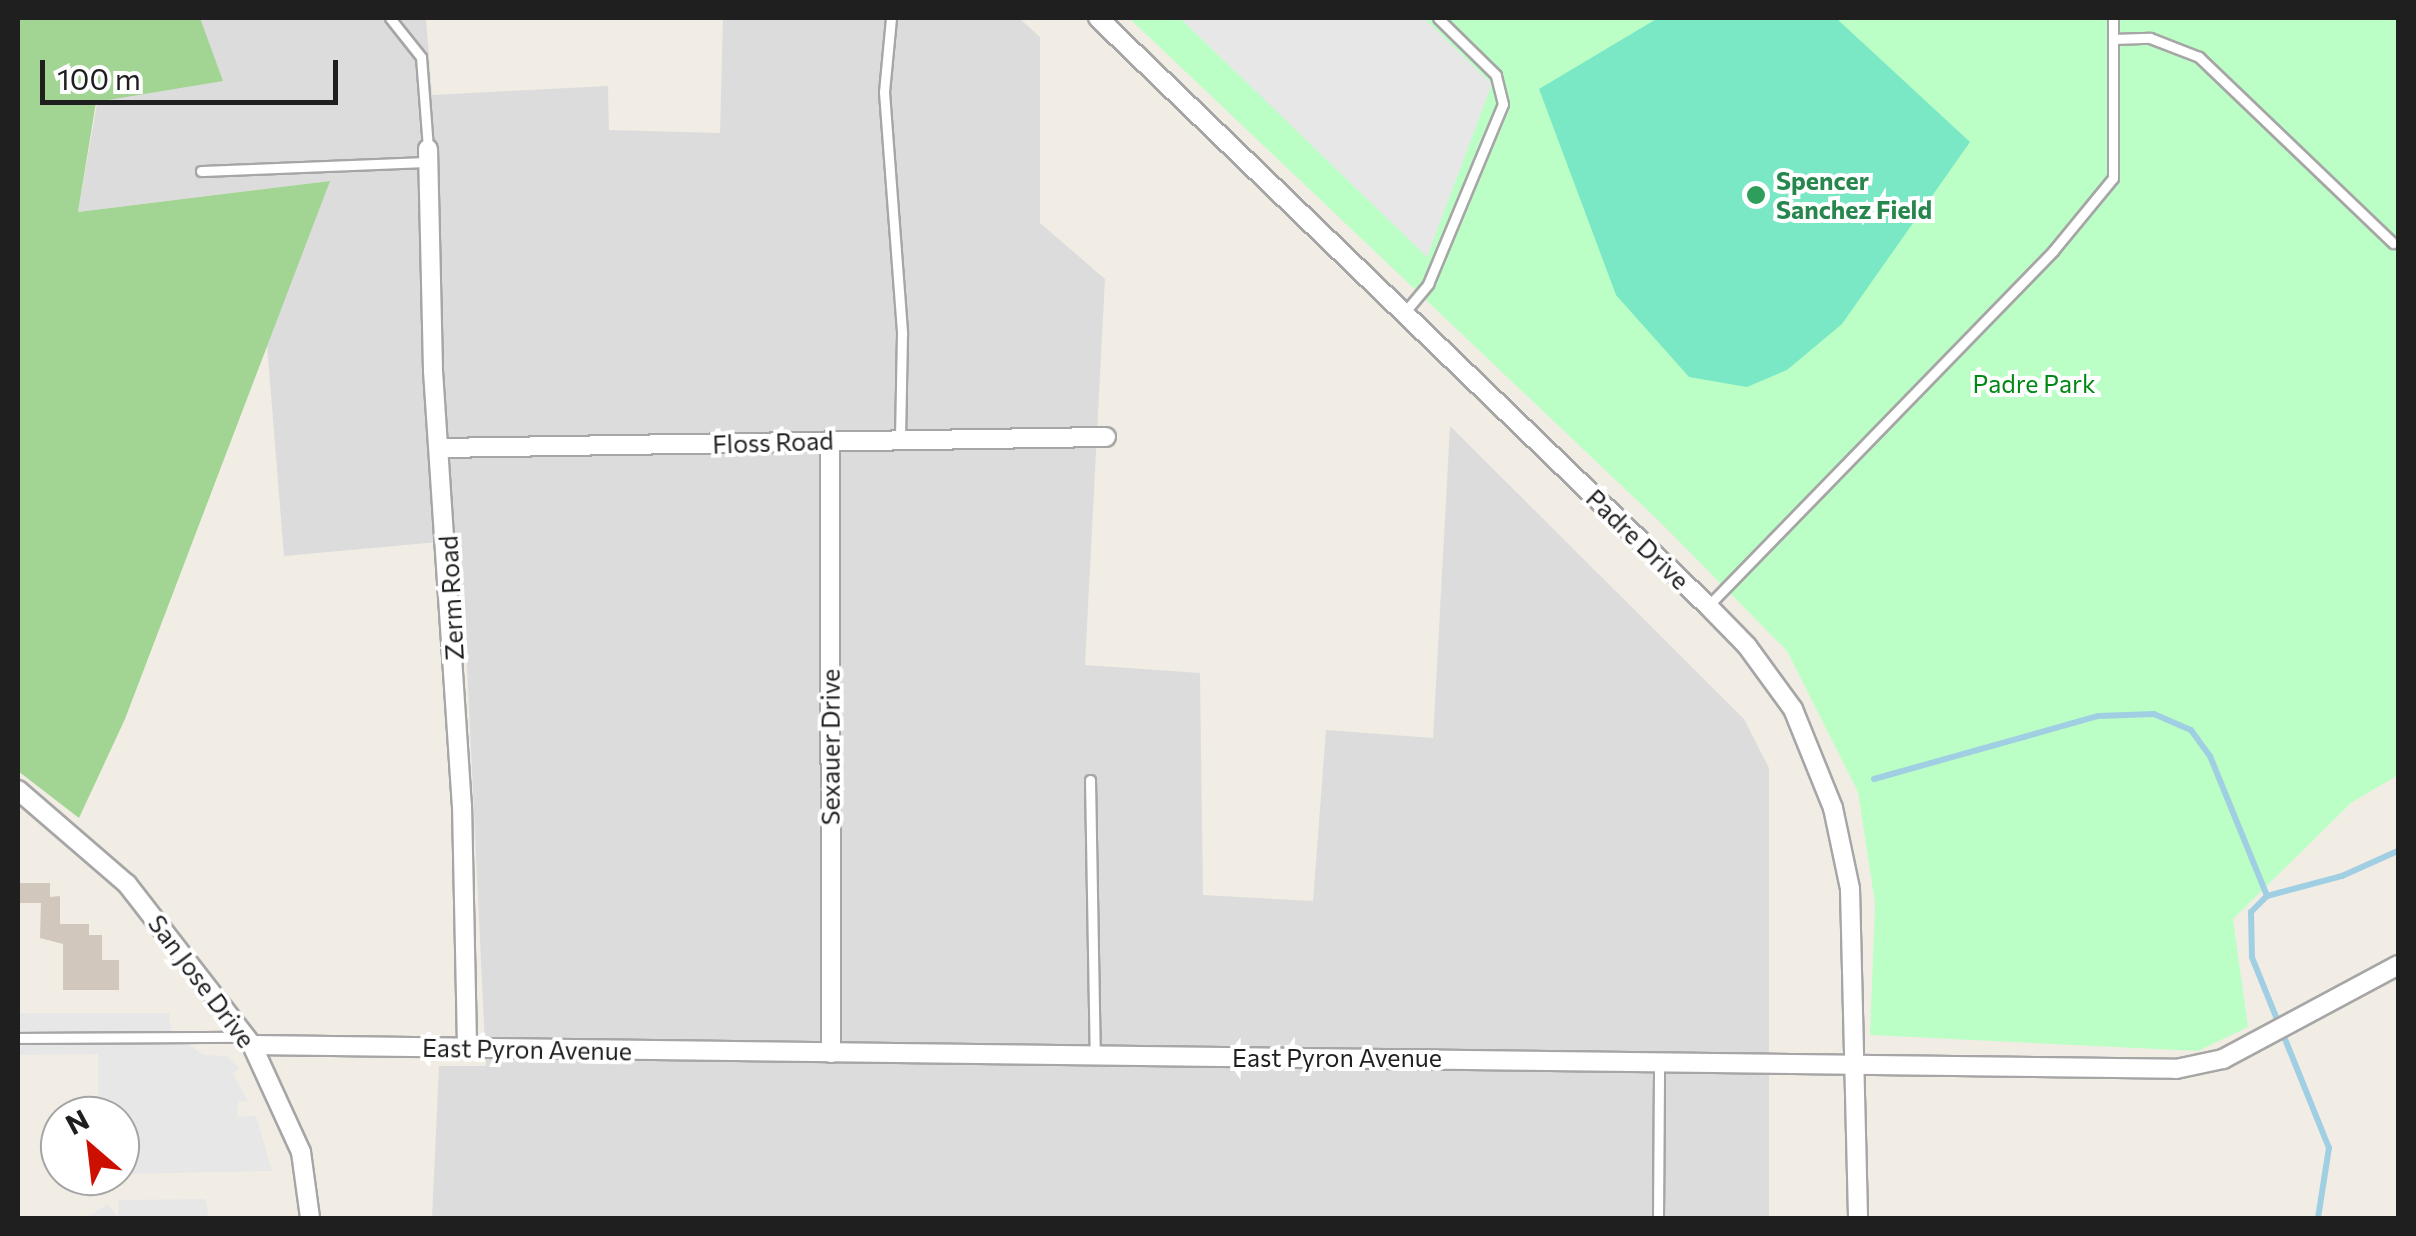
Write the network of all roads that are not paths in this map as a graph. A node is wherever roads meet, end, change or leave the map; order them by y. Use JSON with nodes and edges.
{"nodes":[{"id":1,"x":390,"y":18,"type":"edge"},
{"id":2,"x":891,"y":18,"type":"edge"},
{"id":3,"x":1098,"y":18,"type":"edge"},
{"id":4,"x":1438,"y":18,"type":"edge"},
{"id":5,"x":2114,"y":18,"type":"edge"},
{"id":6,"x":2113,"y":39,"type":"junction"},
{"id":7,"x":428,"y":156,"type":"junction"},
{"id":8,"x":200,"y":171,"type":"dead end"},
{"id":9,"x":2392,"y":244,"type":"dead end"},
{"id":10,"x":1404,"y":313,"type":"junction"},
{"id":11,"x":1106,"y":437,"type":"dead end"},
{"id":12,"x":900,"y":439,"type":"junction"},
{"id":13,"x":830,"y":440,"type":"junction"},
{"id":14,"x":440,"y":448,"type":"junction"},
{"id":15,"x":1708,"y":606,"type":"junction"},
{"id":16,"x":1090,"y":780,"type":"dead end"},
{"id":17,"x":18,"y":790,"type":"edge"},
{"id":18,"x":2398,"y":965,"type":"edge"},
{"id":19,"x":18,"y":1038,"type":"edge"},
{"id":20,"x":249,"y":1041,"type":"junction"},
{"id":21,"x":467,"y":1048,"type":"junction"},
{"id":22,"x":831,"y":1053,"type":"junction"},
{"id":23,"x":1095,"y":1056,"type":"junction"},
{"id":24,"x":1660,"y":1060,"type":"junction"},
{"id":25,"x":1849,"y":1061,"type":"junction"},
{"id":26,"x":310,"y":1218,"type":"edge"},
{"id":27,"x":1658,"y":1218,"type":"edge"},
{"id":28,"x":1858,"y":1218,"type":"edge"}],
"edges":[{"from":1,"to":7,"type":"lane"},
{"from":2,"to":12,"type":"lane"},
{"from":3,"to":10,"type":"street","name":"Padre Drive"},
{"from":4,"to":10,"type":"lane"},
{"from":5,"to":6,"type":"lane"},
{"from":6,"to":9,"type":"lane"},
{"from":6,"to":15,"type":"lane"},
{"from":7,"to":8,"type":"lane"},
{"from":7,"to":14,"type":"street","name":"Zerm Road"},
{"from":10,"to":15,"type":"street","name":"Padre Drive"},
{"from":11,"to":12,"type":"street","name":"Floss Road"},
{"from":12,"to":13,"type":"street","name":"Floss Road"},
{"from":13,"to":14,"type":"street","name":"Floss Road"},
{"from":13,"to":22,"type":"street","name":"Sexauer Drive"},
{"from":14,"to":21,"type":"street","name":"Zerm Road"},
{"from":15,"to":25,"type":"street","name":"Padre Drive"},
{"from":16,"to":23,"type":"lane"},
{"from":17,"to":20,"type":"street","name":"San Jose Drive"},
{"from":18,"to":25,"type":"street","name":"East Pyron Avenue"},
{"from":19,"to":20,"type":"lane"},
{"from":20,"to":21,"type":"street","name":"East Pyron Avenue"},
{"from":20,"to":26,"type":"street","name":"San Jose Drive"},
{"from":21,"to":22,"type":"street","name":"East Pyron Avenue"},
{"from":22,"to":23,"type":"street","name":"East Pyron Avenue"},
{"from":23,"to":24,"type":"street","name":"East Pyron Avenue"},
{"from":24,"to":25,"type":"street","name":"East Pyron Avenue"},
{"from":24,"to":27,"type":"lane"},
{"from":25,"to":28,"type":"street","name":"Padre Drive"}]}
